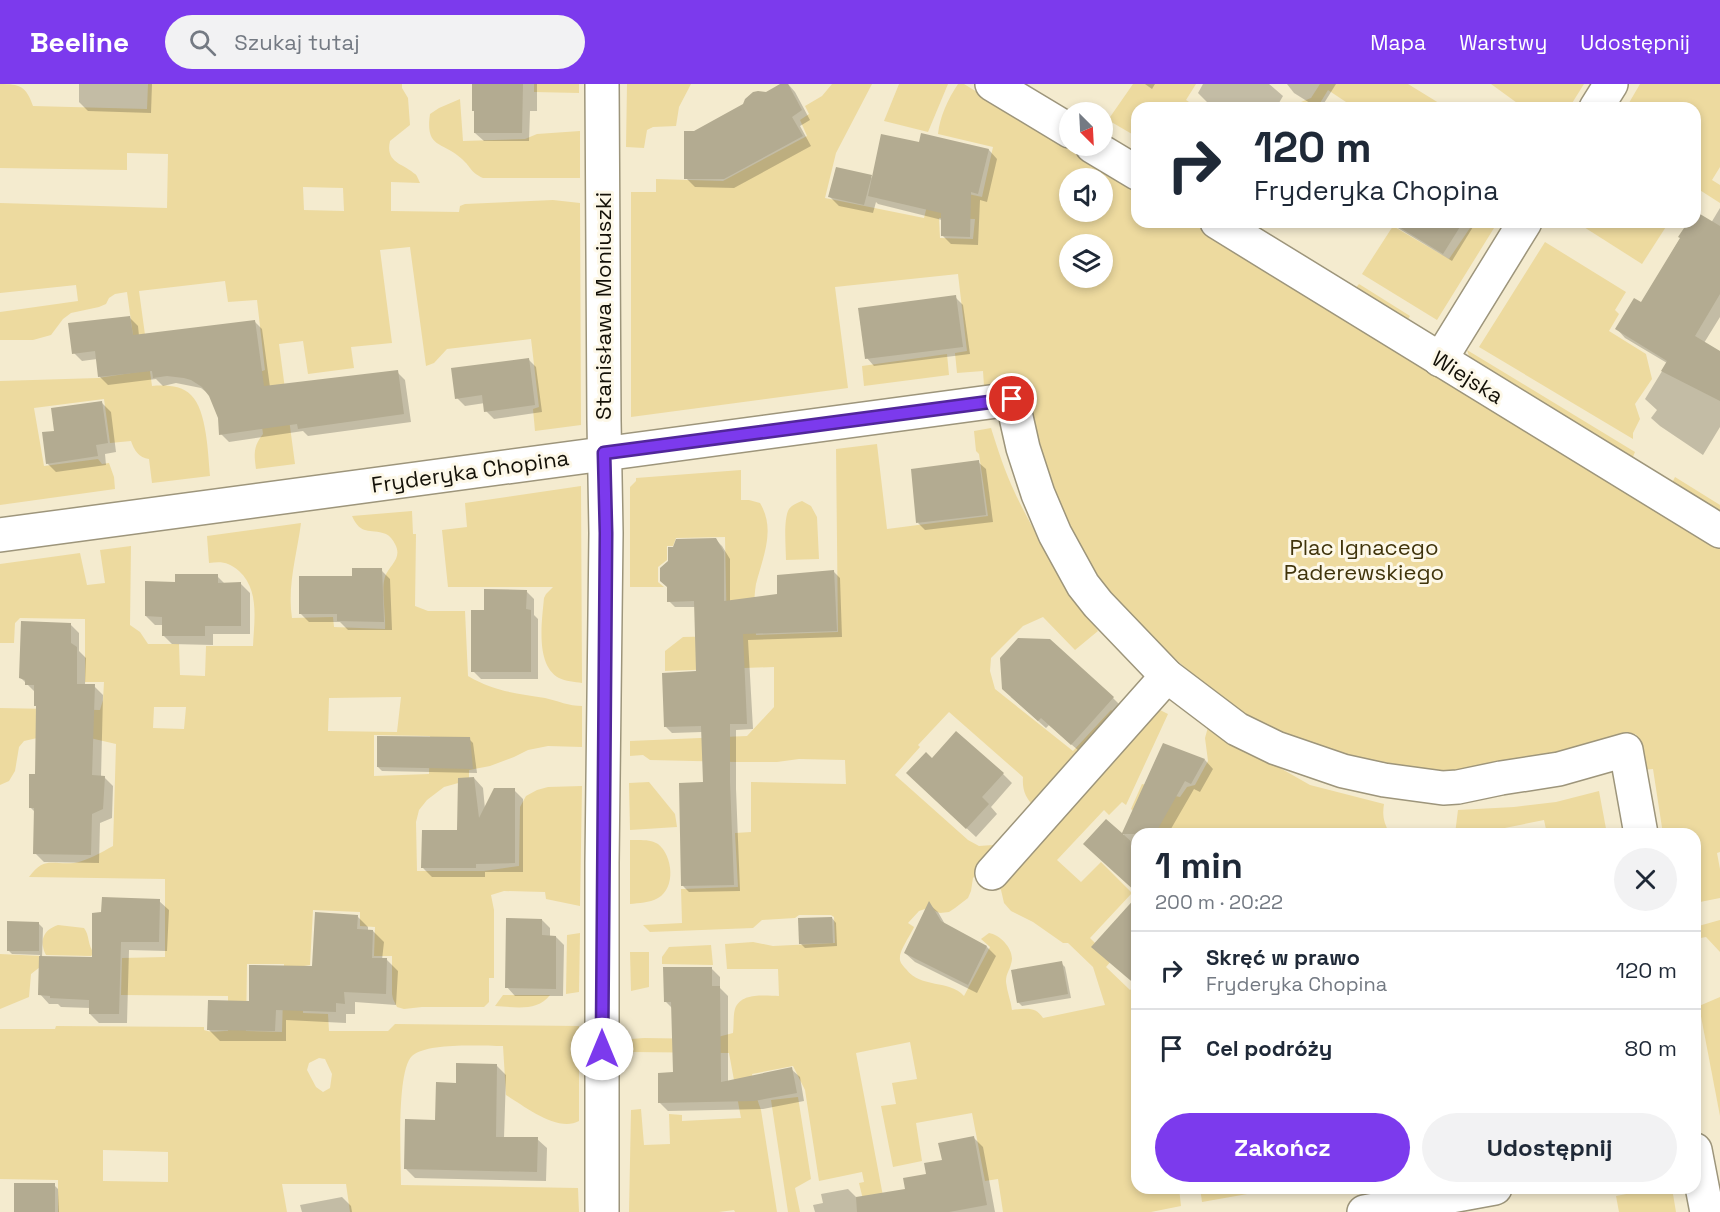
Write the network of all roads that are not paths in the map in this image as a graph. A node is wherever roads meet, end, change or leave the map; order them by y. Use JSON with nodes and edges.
{"nodes":[{"id":1,"x":602,"y":84,"type":"edge"},
{"id":2,"x":992,"y":84,"type":"edge"},
{"id":3,"x":1611,"y":84,"type":"edge"},
{"id":4,"x":1600,"y":102,"type":"edge"},
{"id":5,"x":1059,"y":124,"type":"edge"},
{"id":6,"x":1109,"y":156,"type":"edge"},
{"id":7,"x":1131,"y":169,"type":"edge"},
{"id":8,"x":1227,"y":228,"type":"edge"},
{"id":9,"x":1521,"y":228,"type":"edge"},
{"id":10,"x":1440,"y":360,"type":"junction"},
{"id":11,"x":604,"y":453,"type":"junction"},
{"id":12,"x":1720,"y":531,"type":"edge"},
{"id":13,"x":0,"y":535,"type":"edge"},
{"id":14,"x":1167,"y":675,"type":"junction"},
{"id":15,"x":1640,"y":828,"type":"edge"},
{"id":16,"x":992,"y":873,"type":"dead end"},
{"id":17,"x":1720,"y":1147,"type":"edge"},
{"id":18,"x":1701,"y":1150,"type":"edge"},
{"id":19,"x":1701,"y":1182,"type":"edge"},
{"id":20,"x":1462,"y":1194,"type":"edge"},
{"id":21,"x":602,"y":1212,"type":"edge"},
{"id":22,"x":1364,"y":1212,"type":"edge"},
{"id":23,"x":1707,"y":1212,"type":"edge"}],
"edges":[{"from":1,"to":11,"type":"street","name":"Stanisława Moniuszki"},
{"from":2,"to":5,"type":"street"},
{"from":3,"to":4,"type":"street"},
{"from":6,"to":7,"type":"street"},
{"from":8,"to":10,"type":"street","name":"Wiejska"},
{"from":9,"to":10,"type":"street"},
{"from":10,"to":12,"type":"street","name":"Wiejska"},
{"from":11,"to":13,"type":"street","name":"Fryderyka Chopina"},
{"from":11,"to":14,"type":"street","name":"Fryderyka Chopina"},
{"from":11,"to":21,"type":"street","name":"Stanisława Moniuszki"},
{"from":14,"to":15,"type":"street"},
{"from":14,"to":16,"type":"street"},
{"from":17,"to":18,"type":"street"},
{"from":19,"to":23,"type":"street"},
{"from":20,"to":22,"type":"street"}]}
